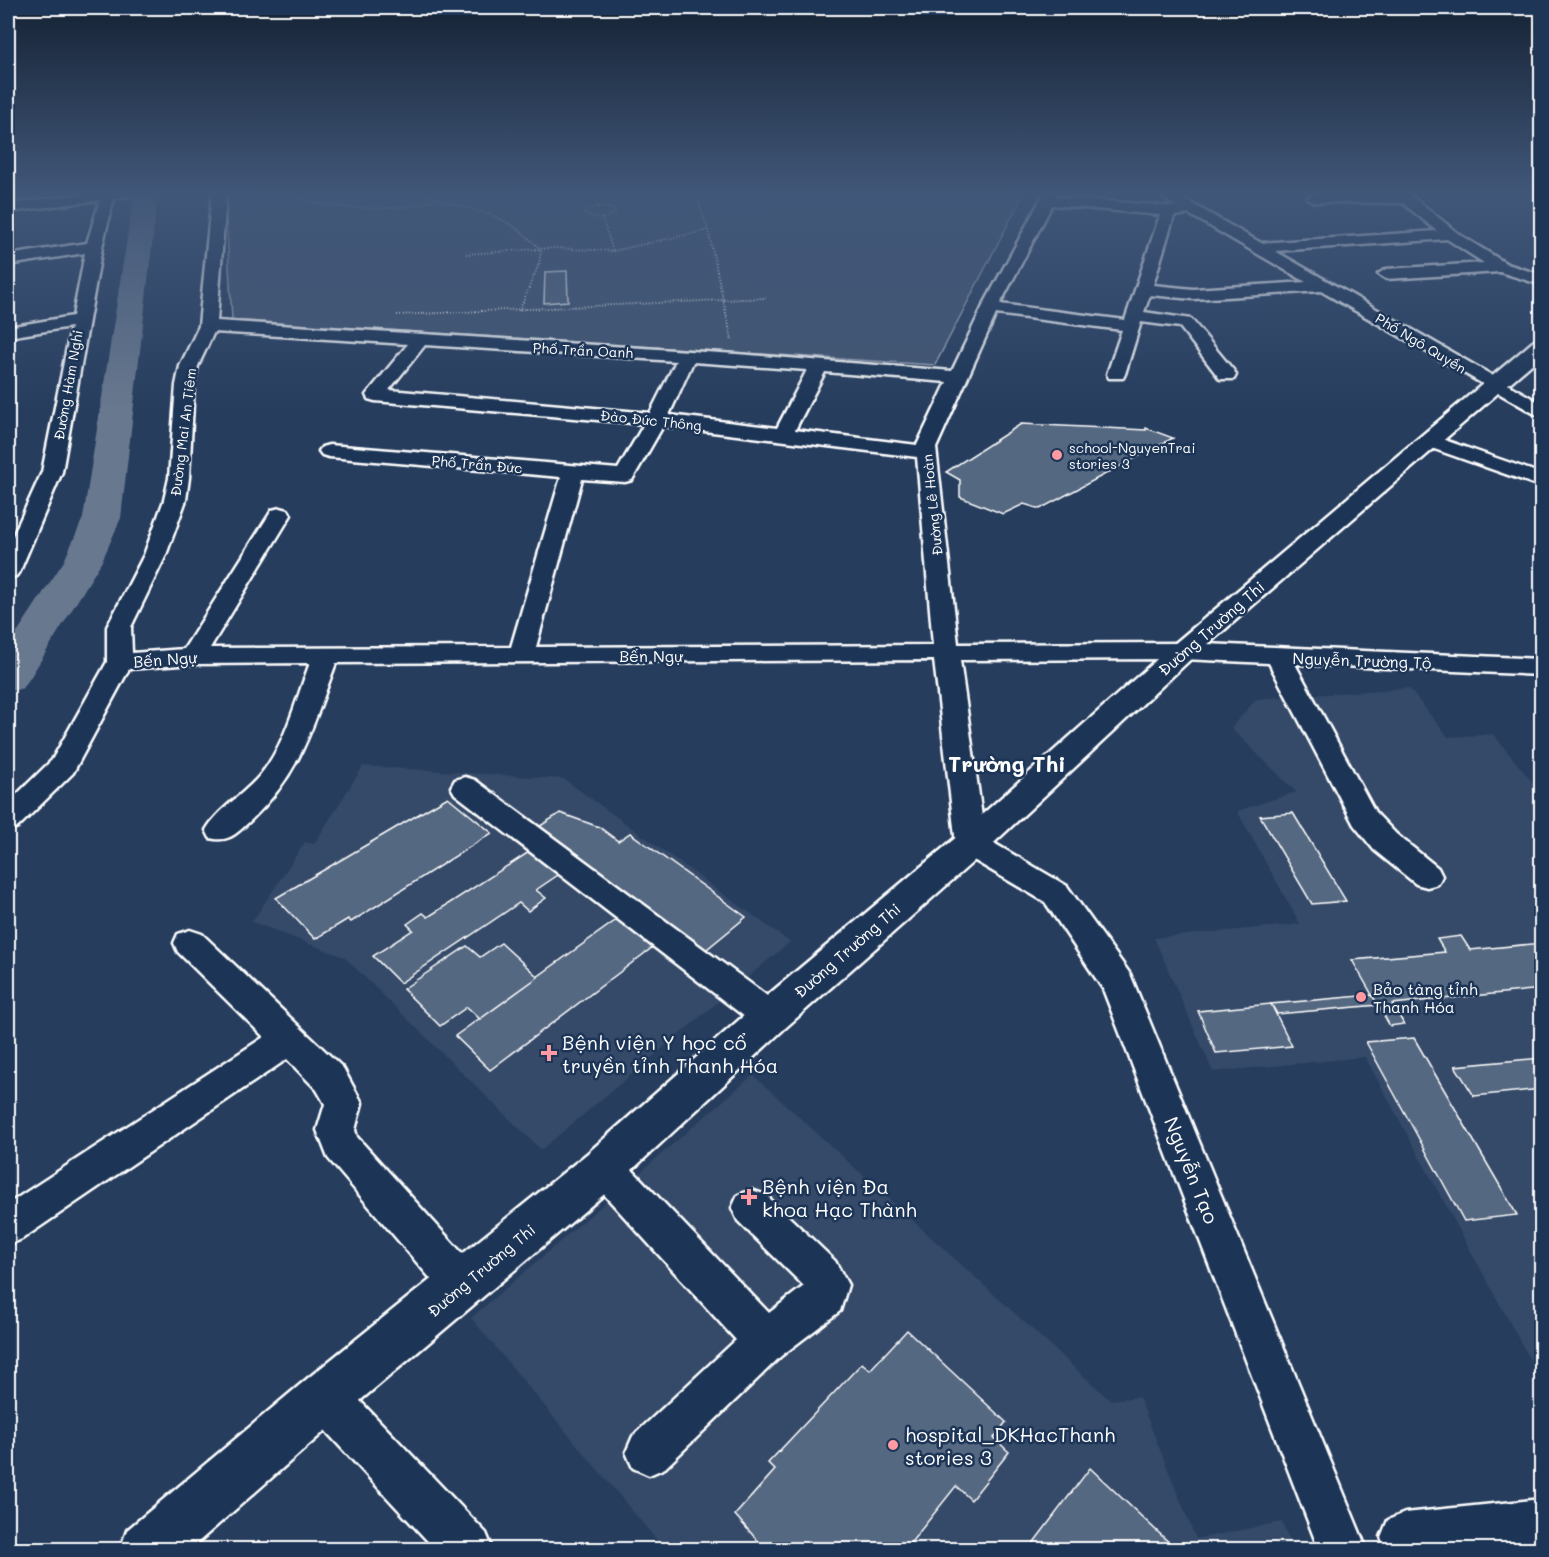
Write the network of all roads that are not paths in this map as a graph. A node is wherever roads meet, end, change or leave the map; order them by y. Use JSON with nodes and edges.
{"nodes":[{"id":1,"x":90,"y":266,"type":"edge"},
{"id":2,"x":212,"y":266,"type":"edge"},
{"id":3,"x":1012,"y":266,"type":"edge"},
{"id":4,"x":1151,"y":266,"type":"edge"},
{"id":5,"x":1290,"y":266,"type":"edge"},
{"id":6,"x":1501,"y":267,"type":"joint"},
{"id":7,"x":1386,"y":274,"type":"dead end"},
{"id":8,"x":1542,"y":280,"type":"edge"},
{"id":9,"x":1326,"y":286,"type":"junction"},
{"id":10,"x":1143,"y":289,"type":"junction"},
{"id":11,"x":990,"y":308,"type":"junction"},
{"id":12,"x":80,"y":320,"type":"junction"},
{"id":13,"x":1133,"y":321,"type":"junction"},
{"id":14,"x":207,"y":326,"type":"junction"},
{"id":15,"x":8,"y":332,"type":"edge"},
{"id":16,"x":420,"y":340,"type":"junction"},
{"id":17,"x":1542,"y":344,"type":"edge"},
{"id":18,"x":687,"y":356,"type":"junction"},
{"id":19,"x":819,"y":366,"type":"junction"},
{"id":20,"x":1116,"y":374,"type":"dead end"},
{"id":21,"x":1227,"y":375,"type":"dead end"},
{"id":22,"x":959,"y":377,"type":"junction"},
{"id":23,"x":1492,"y":386,"type":"junction"},
{"id":24,"x":1542,"y":412,"type":"edge"},
{"id":25,"x":657,"y":419,"type":"junction"},
{"id":26,"x":783,"y":435,"type":"junction"},
{"id":27,"x":1430,"y":441,"type":"junction"},
{"id":28,"x":330,"y":451,"type":"dead end"},
{"id":29,"x":927,"y":452,"type":"junction"},
{"id":30,"x":573,"y":472,"type":"junction"},
{"id":31,"x":1542,"y":481,"type":"edge"},
{"id":32,"x":280,"y":515,"type":"dead end"},
{"id":33,"x":8,"y":571,"type":"edge"},
{"id":34,"x":1183,"y":651,"type":"junction"},
{"id":35,"x":946,"y":653,"type":"junction"},
{"id":36,"x":521,"y":655,"type":"junction"},
{"id":37,"x":192,"y":656,"type":"junction"},
{"id":38,"x":326,"y":656,"type":"junction"},
{"id":39,"x":1278,"y":656,"type":"junction"},
{"id":40,"x":120,"y":662,"type":"junction"},
{"id":41,"x":1542,"y":668,"type":"edge"},
{"id":42,"x":465,"y":787,"type":"dead end"},
{"id":43,"x":8,"y":820,"type":"edge"},
{"id":44,"x":221,"y":830,"type":"dead end"},
{"id":45,"x":971,"y":844,"type":"junction"},
{"id":46,"x":1427,"y":876,"type":"dead end"},
{"id":47,"x":190,"y":943,"type":"dead end"},
{"id":48,"x":770,"y":1017,"type":"junction"},
{"id":49,"x":288,"y":1039,"type":"junction"},
{"id":50,"x":604,"y":1167,"type":"junction"},
{"id":51,"x":752,"y":1208,"type":"dead end"},
{"id":52,"x":8,"y":1226,"type":"edge"},
{"id":53,"x":464,"y":1285,"type":"junction"},
{"id":54,"x":766,"y":1341,"type":"junction"},
{"id":55,"x":325,"y":1397,"type":"junction"},
{"id":56,"x":649,"y":1452,"type":"dead end"},
{"id":57,"x":1542,"y":1522,"type":"edge"},
{"id":58,"x":1405,"y":1537,"type":"dead end"},
{"id":59,"x":147,"y":1550,"type":"edge"},
{"id":60,"x":469,"y":1550,"type":"edge"},
{"id":61,"x":1343,"y":1550,"type":"edge"}],
"edges":[{"from":1,"to":12,"type":"street","name":"Đường Hàm Nghi"},
{"from":2,"to":14,"type":"street","name":"Đường Mai An Tiêm"},
{"from":3,"to":11,"type":"street","name":"Đường Lê Hoàn"},
{"from":4,"to":10,"type":"street"},
{"from":5,"to":9,"type":"street","name":"Phố Ngô Quyền"},
{"from":6,"to":7,"type":"street"},
{"from":6,"to":8,"type":"street"},
{"from":9,"to":10,"type":"street"},
{"from":9,"to":23,"type":"street","name":"Phố Ngô Quyền"},
{"from":10,"to":13,"type":"street"},
{"from":11,"to":13,"type":"street"},
{"from":11,"to":22,"type":"street","name":"Đường Lê Hoàn"},
{"from":12,"to":15,"type":"street"},
{"from":12,"to":33,"type":"street","name":"Đường Hàm Nghi"},
{"from":13,"to":20,"type":"street"},
{"from":13,"to":21,"type":"street"},
{"from":14,"to":16,"type":"street","name":"Phố Trần Oanh"},
{"from":14,"to":40,"type":"street","name":"Đường Mai An Tiêm"},
{"from":16,"to":18,"type":"street","name":"Phố Trần Oanh"},
{"from":16,"to":25,"type":"street","name":"Đào Đức Thông"},
{"from":17,"to":23,"type":"main road","name":"Đường Trường Thi"},
{"from":18,"to":19,"type":"street","name":"Phố Trần Oanh"},
{"from":18,"to":25,"type":"street"},
{"from":19,"to":22,"type":"street","name":"Phố Trần Oanh"},
{"from":19,"to":26,"type":"street"},
{"from":22,"to":29,"type":"street","name":"Đường Lê Hoàn"},
{"from":23,"to":24,"type":"street","name":"Phố Ngô Quyền"},
{"from":23,"to":27,"type":"main road","name":"Đường Trường Thi"},
{"from":25,"to":26,"type":"street","name":"Đào Đức Thông"},
{"from":25,"to":30,"type":"street","name":"Phố Trần Đức"},
{"from":26,"to":29,"type":"street","name":"Đào Đức Thông"},
{"from":27,"to":31,"type":"street"},
{"from":27,"to":34,"type":"main road","name":"Đường Trường Thi"},
{"from":28,"to":30,"type":"street","name":"Phố Trần Đức"},
{"from":29,"to":35,"type":"street","name":"Đường Lê Hoàn"},
{"from":30,"to":36,"type":"street"},
{"from":32,"to":37,"type":"street"},
{"from":34,"to":35,"type":"street","name":"Bến Ngự"},
{"from":34,"to":39,"type":"street","name":"Nguyễn Trường Tộ"},
{"from":34,"to":45,"type":"main road","name":"Đường Trường Thi"},
{"from":35,"to":36,"type":"street","name":"Bến Ngự"},
{"from":35,"to":45,"type":"street","name":"Đường Lê Hoàn"},
{"from":36,"to":38,"type":"street","name":"Bến Ngự"},
{"from":37,"to":38,"type":"street","name":"Bến Ngự"},
{"from":37,"to":40,"type":"street","name":"Bến Ngự"},
{"from":38,"to":44,"type":"street"},
{"from":39,"to":41,"type":"street","name":"Nguyễn Trường Tộ"},
{"from":39,"to":46,"type":"street"},
{"from":40,"to":43,"type":"street"},
{"from":42,"to":48,"type":"street"},
{"from":45,"to":48,"type":"main road","name":"Đường Trường Thi"},
{"from":45,"to":61,"type":"street","name":"Nguyễn Tạo"},
{"from":47,"to":49,"type":"street"},
{"from":48,"to":50,"type":"main road","name":"Đường Trường Thi"},
{"from":49,"to":52,"type":"street"},
{"from":49,"to":53,"type":"street"},
{"from":50,"to":53,"type":"main road","name":"Đường Trường Thi"},
{"from":50,"to":54,"type":"street"},
{"from":51,"to":54,"type":"street"},
{"from":53,"to":55,"type":"main road","name":"Đường Trường Thi"},
{"from":54,"to":56,"type":"street"},
{"from":55,"to":59,"type":"main road","name":"Đường Trường Thi"},
{"from":55,"to":60,"type":"street"},
{"from":57,"to":58,"type":"street"}]}
